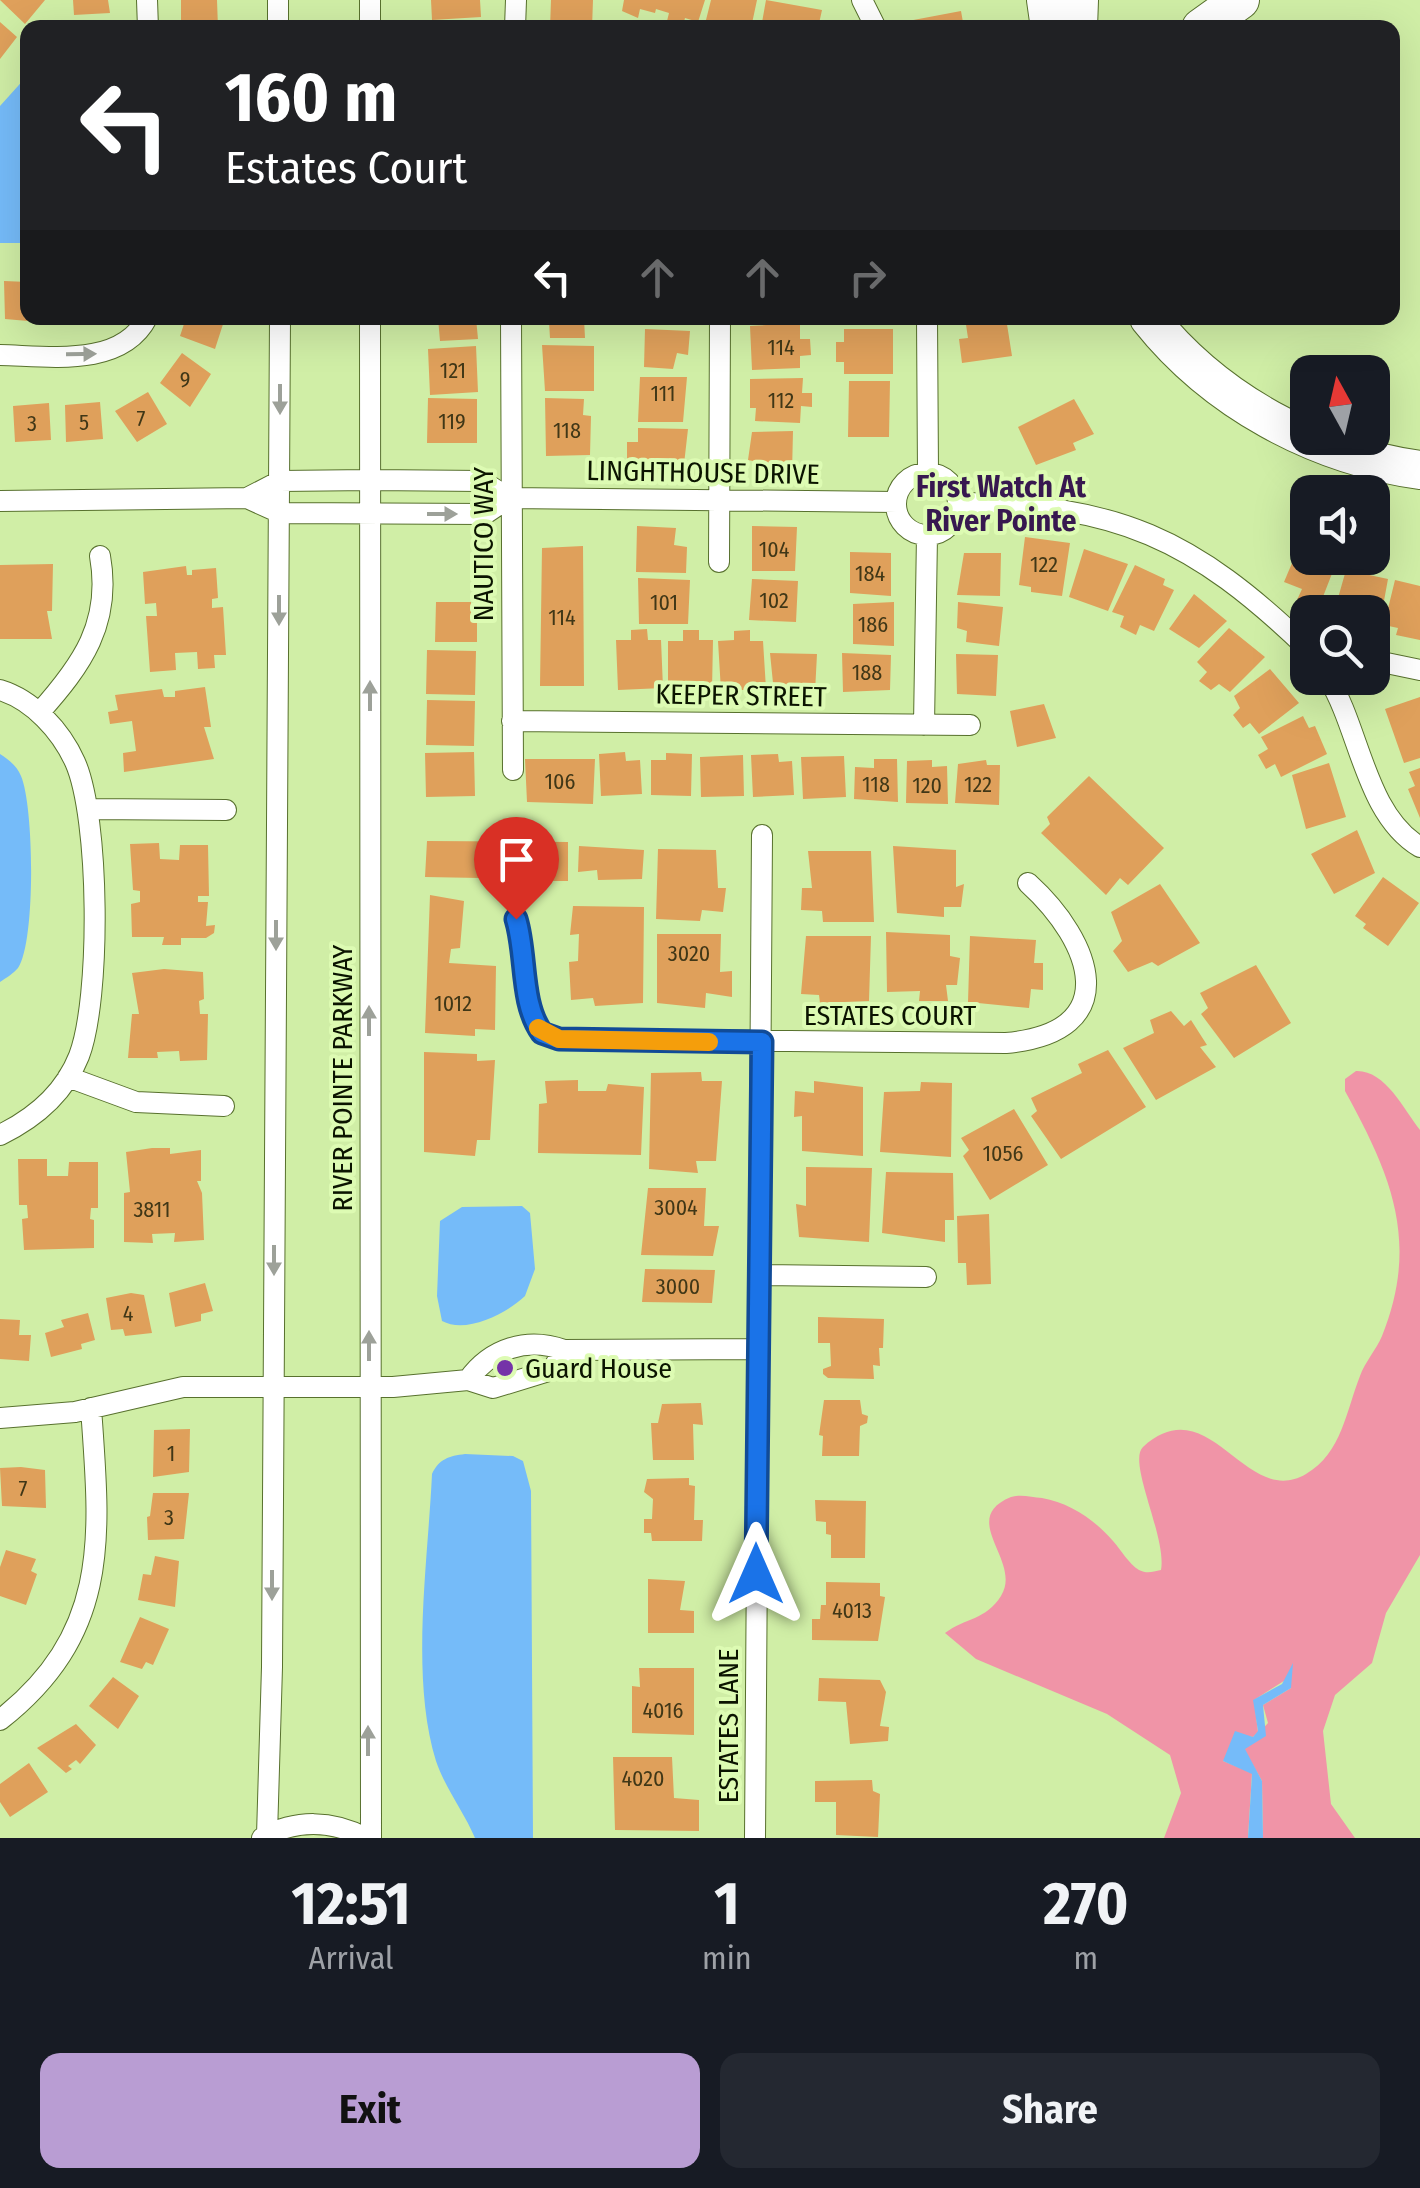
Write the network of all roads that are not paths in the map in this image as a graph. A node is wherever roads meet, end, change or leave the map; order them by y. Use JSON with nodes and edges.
{"nodes":[{"id":1,"x":1240,"y":0,"type":"edge"},
{"id":2,"x":1212,"y":20,"type":"edge"},
{"id":3,"x":142,"y":325,"type":"edge"},
{"id":4,"x":280,"y":325,"type":"edge"},
{"id":5,"x":370,"y":325,"type":"edge"},
{"id":6,"x":511,"y":325,"type":"edge"},
{"id":7,"x":720,"y":325,"type":"edge"},
{"id":8,"x":927,"y":325,"type":"edge"},
{"id":9,"x":1155,"y":325,"type":"edge"},
{"id":10,"x":1187,"y":325,"type":"edge"},
{"id":11,"x":0,"y":355,"type":"edge"},
{"id":12,"x":1290,"y":403,"type":"edge"},
{"id":13,"x":1390,"y":442,"type":"edge"},
{"id":14,"x":1420,"y":448,"type":"edge"},
{"id":15,"x":1420,"y":470,"type":"edge"},
{"id":16,"x":928,"y":473,"type":"junction"},
{"id":17,"x":370,"y":480,"type":"junction"},
{"id":18,"x":280,"y":481,"type":"junction"},
{"id":19,"x":247,"y":498,"type":"junction"},
{"id":20,"x":509,"y":498,"type":"junction"},
{"id":21,"x":719,"y":500,"type":"junction"},
{"id":22,"x":0,"y":501,"type":"edge"},
{"id":23,"x":896,"y":502,"type":"junction"},
{"id":24,"x":958,"y":503,"type":"junction"},
{"id":25,"x":280,"y":513,"type":"junction"},
{"id":26,"x":370,"y":513,"type":"junction"},
{"id":27,"x":927,"y":535,"type":"junction"},
{"id":28,"x":100,"y":556,"type":"dead end"},
{"id":29,"x":719,"y":562,"type":"dead end"},
{"id":30,"x":1290,"y":633,"type":"edge"},
{"id":31,"x":1390,"y":664,"type":"edge"},
{"id":32,"x":1420,"y":670,"type":"edge"},
{"id":33,"x":0,"y":690,"type":"edge"},
{"id":34,"x":1335,"y":695,"type":"edge"},
{"id":35,"x":39,"y":713,"type":"junction"},
{"id":36,"x":512,"y":721,"type":"junction"},
{"id":37,"x":924,"y":724,"type":"junction"},
{"id":38,"x":970,"y":725,"type":"dead end"},
{"id":39,"x":512,"y":770,"type":"dead end"},
{"id":40,"x":88,"y":809,"type":"junction"},
{"id":41,"x":226,"y":810,"type":"dead end"},
{"id":42,"x":762,"y":835,"type":"dead end"},
{"id":43,"x":1420,"y":847,"type":"edge"},
{"id":44,"x":1028,"y":883,"type":"dead end"},
{"id":45,"x":516,"y":919,"type":"dead end"},
{"id":46,"x":762,"y":1042,"type":"junction"},
{"id":47,"x":68,"y":1077,"type":"junction"},
{"id":48,"x":224,"y":1106,"type":"dead end"},
{"id":49,"x":0,"y":1135,"type":"edge"},
{"id":50,"x":758,"y":1275,"type":"junction"},
{"id":51,"x":926,"y":1277,"type":"dead end"},
{"id":52,"x":758,"y":1349,"type":"junction"},
{"id":53,"x":564,"y":1350,"type":"junction"},
{"id":54,"x":468,"y":1380,"type":"junction"},
{"id":55,"x":273,"y":1386,"type":"junction"},
{"id":56,"x":369,"y":1387,"type":"junction"},
{"id":57,"x":91,"y":1408,"type":"junction"},
{"id":58,"x":0,"y":1418,"type":"edge"},
{"id":59,"x":0,"y":1720,"type":"edge"},
{"id":60,"x":264,"y":1837,"type":"edge"},
{"id":61,"x":368,"y":1838,"type":"edge"},
{"id":62,"x":755,"y":1838,"type":"edge"}],
"edges":[{"from":1,"to":2,"type":"highway"},
{"from":11,"to":3,"type":"street","one_way":true},
{"from":4,"to":18,"type":"street","one_way":true},
{"from":5,"to":17,"type":"street","name":"RIVER POINTE PARKWAY"},
{"from":6,"to":20,"type":"street","name":"NAUTICO WAY"},
{"from":7,"to":21,"type":"street"},
{"from":8,"to":16,"type":"street"},
{"from":9,"to":15,"type":"highway"},
{"from":10,"to":12,"type":"highway"},
{"from":13,"to":14,"type":"highway"},
{"from":16,"to":23,"type":"street"},
{"from":16,"to":24,"type":"street"},
{"from":17,"to":18,"type":"street","name":"LINGHTHOUSE DRIVE"},
{"from":17,"to":20,"type":"street","name":"LINGHTHOUSE DRIVE"},
{"from":17,"to":26,"type":"street","name":"RIVER POINTE PARKWAY"},
{"from":18,"to":19,"type":"street"},
{"from":18,"to":25,"type":"street"},
{"from":19,"to":22,"type":"street"},
{"from":19,"to":25,"type":"street"},
{"from":20,"to":21,"type":"street","name":"LINGHTHOUSE DRIVE"},
{"from":26,"to":20,"type":"street","name":"LINGHTHOUSE DRIVE","one_way":true},
{"from":20,"to":36,"type":"street","name":"NAUTICO WAY"},
{"from":21,"to":23,"type":"street","name":"LINGHTHOUSE DRIVE"},
{"from":21,"to":29,"type":"street"},
{"from":23,"to":27,"type":"street"},
{"from":24,"to":27,"type":"street"},
{"from":24,"to":30,"type":"street"},
{"from":25,"to":26,"type":"street","name":"LINGHTHOUSE DRIVE"},
{"from":25,"to":55,"type":"street","one_way":true},
{"from":56,"to":26,"type":"street","name":"RIVER POINTE PARKWAY","one_way":true},
{"from":27,"to":37,"type":"street"},
{"from":28,"to":35,"type":"street"},
{"from":31,"to":32,"type":"street"},
{"from":33,"to":35,"type":"street"},
{"from":34,"to":43,"type":"street"},
{"from":35,"to":40,"type":"street"},
{"from":36,"to":37,"type":"street","name":"KEEPER STREET"},
{"from":36,"to":39,"type":"street","name":"NAUTICO WAY"},
{"from":37,"to":38,"type":"street","name":"KEEPER STREET"},
{"from":40,"to":41,"type":"street"},
{"from":40,"to":47,"type":"street"},
{"from":42,"to":46,"type":"street","name":"ESTATES LANE"},
{"from":44,"to":46,"type":"street","name":"ESTATES COURT"},
{"from":45,"to":46,"type":"street","name":"ESTATES COURT"},
{"from":46,"to":50,"type":"street","name":"ESTATES LANE"},
{"from":47,"to":48,"type":"street"},
{"from":47,"to":49,"type":"street"},
{"from":50,"to":51,"type":"street"},
{"from":50,"to":52,"type":"street","name":"ESTATES LANE"},
{"from":52,"to":53,"type":"street"},
{"from":52,"to":62,"type":"street","name":"ESTATES LANE"},
{"from":53,"to":54,"type":"street"},
{"from":53,"to":54,"type":"street"},
{"from":54,"to":56,"type":"street"},
{"from":55,"to":56,"type":"street"},
{"from":55,"to":57,"type":"street"},
{"from":55,"to":60,"type":"street","one_way":true},
{"from":61,"to":56,"type":"street","name":"RIVER POINTE PARKWAY","one_way":true},
{"from":57,"to":58,"type":"street"},
{"from":57,"to":59,"type":"street"},
{"from":60,"to":61,"type":"street"}]}
